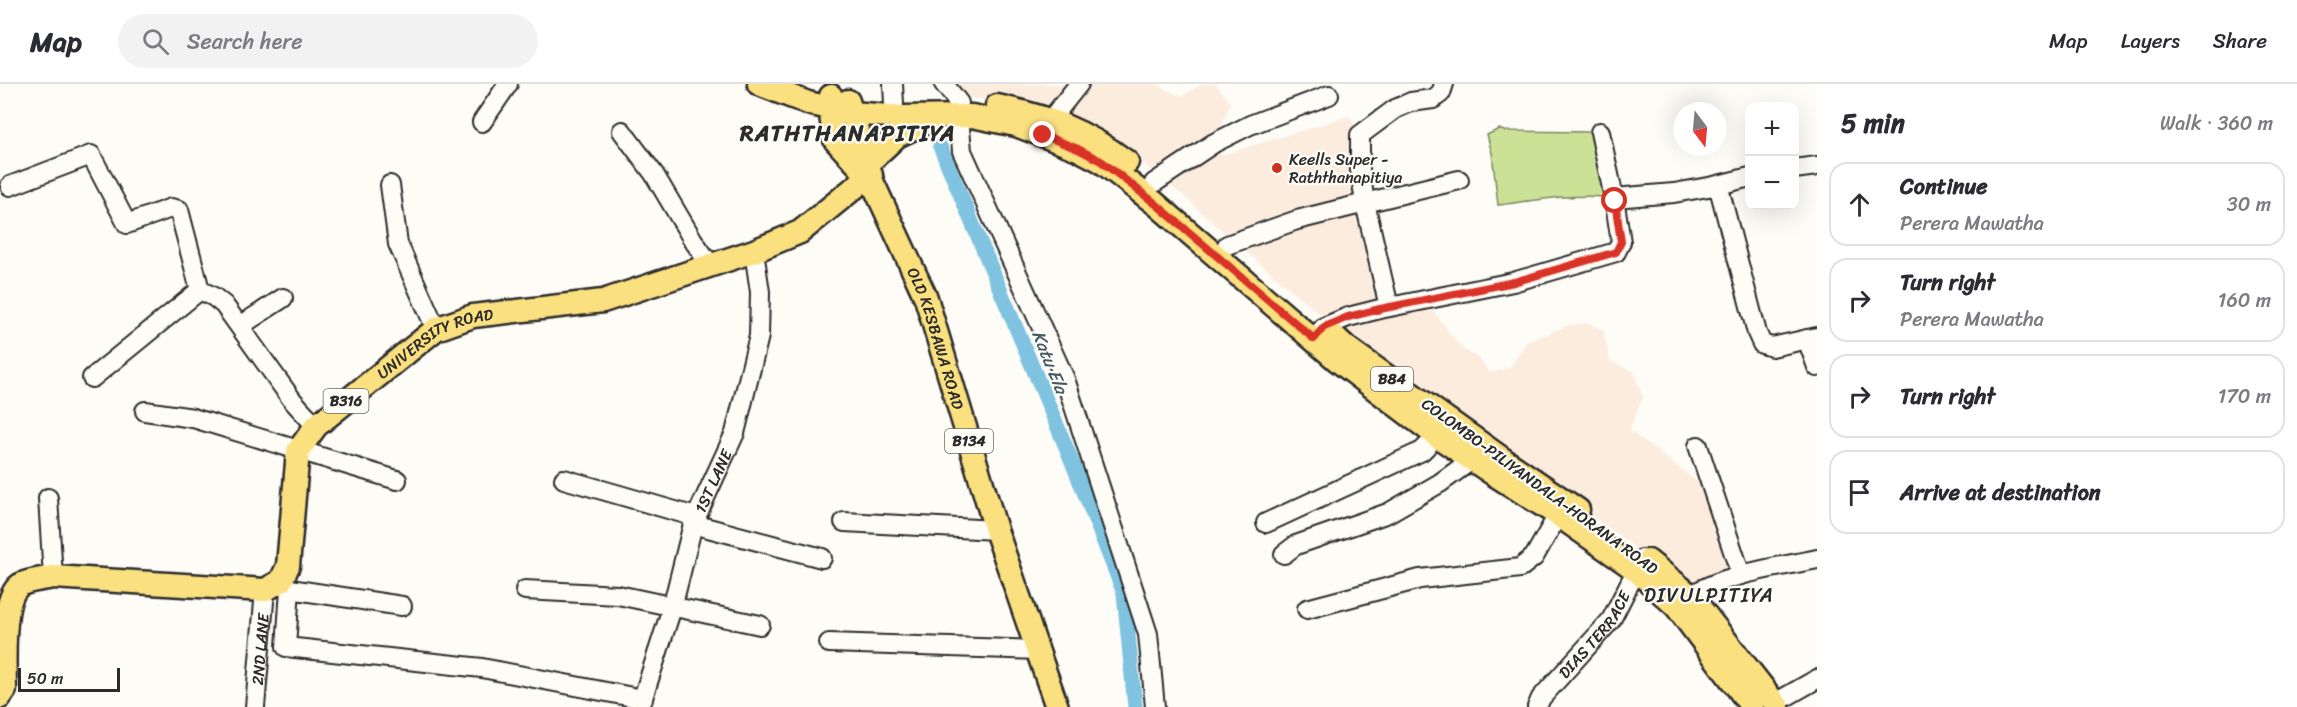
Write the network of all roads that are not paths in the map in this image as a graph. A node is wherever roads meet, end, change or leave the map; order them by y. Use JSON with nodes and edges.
{"nodes":[{"id":1,"x":508,"y":84,"type":"edge"},
{"id":2,"x":759,"y":84,"type":"edge"},
{"id":3,"x":944,"y":84,"type":"edge"},
{"id":4,"x":1079,"y":84,"type":"edge"},
{"id":5,"x":1444,"y":84,"type":"edge"},
{"id":6,"x":794,"y":90,"type":"edge"},
{"id":7,"x":893,"y":94,"type":"edge"},
{"id":8,"x":1329,"y":95,"type":"dead end"},
{"id":9,"x":840,"y":104,"type":"junction"},
{"id":10,"x":952,"y":112,"type":"junction"},
{"id":11,"x":482,"y":123,"type":"dead end"},
{"id":12,"x":1047,"y":127,"type":"junction"},
{"id":13,"x":622,"y":131,"type":"dead end"},
{"id":14,"x":1600,"y":132,"type":"dead end"},
{"id":15,"x":835,"y":140,"type":"junction"},
{"id":16,"x":1817,"y":166,"type":"edge"},
{"id":17,"x":1799,"y":169,"type":"edge"},
{"id":18,"x":870,"y":171,"type":"junction"},
{"id":19,"x":1745,"y":178,"type":"edge"},
{"id":20,"x":1459,"y":180,"type":"dead end"},
{"id":21,"x":1154,"y":183,"type":"junction"},
{"id":22,"x":390,"y":185,"type":"dead end"},
{"id":23,"x":10,"y":186,"type":"dead end"},
{"id":24,"x":1714,"y":186,"type":"junction"},
{"id":25,"x":1614,"y":198,"type":"junction"},
{"id":26,"x":1365,"y":202,"type":"junction"},
{"id":27,"x":1227,"y":245,"type":"junction"},
{"id":28,"x":754,"y":251,"type":"junction"},
{"id":29,"x":711,"y":266,"type":"junction"},
{"id":30,"x":200,"y":291,"type":"junction"},
{"id":31,"x":283,"y":298,"type":"dead end"},
{"id":32,"x":1389,"y":307,"type":"junction"},
{"id":33,"x":240,"y":326,"type":"junction"},
{"id":34,"x":436,"y":329,"type":"junction"},
{"id":35,"x":1319,"y":333,"type":"junction"},
{"id":36,"x":1812,"y":338,"type":"edge"},
{"id":37,"x":1817,"y":367,"type":"edge"},
{"id":38,"x":92,"y":378,"type":"dead end"},
{"id":39,"x":145,"y":411,"type":"dead end"},
{"id":40,"x":316,"y":426,"type":"junction"},
{"id":41,"x":1437,"y":435,"type":"junction"},
{"id":42,"x":1698,"y":446,"type":"dead end"},
{"id":43,"x":298,"y":451,"type":"junction"},
{"id":44,"x":1473,"y":459,"type":"junction"},
{"id":45,"x":564,"y":479,"type":"dead end"},
{"id":46,"x":397,"y":480,"type":"dead end"},
{"id":47,"x":48,"y":498,"type":"dead end"},
{"id":48,"x":1558,"y":515,"type":"junction"},
{"id":49,"x":694,"y":521,"type":"junction"},
{"id":50,"x":844,"y":522,"type":"dead end"},
{"id":51,"x":1266,"y":524,"type":"dead end"},
{"id":52,"x":996,"y":530,"type":"junction"},
{"id":53,"x":1284,"y":554,"type":"dead end"},
{"id":54,"x":822,"y":558,"type":"dead end"},
{"id":55,"x":1817,"y":559,"type":"edge"},
{"id":56,"x":1639,"y":563,"type":"junction"},
{"id":57,"x":1741,"y":575,"type":"junction"},
{"id":58,"x":53,"y":577,"type":"junction"},
{"id":59,"x":279,"y":586,"type":"junction"},
{"id":60,"x":525,"y":590,"type":"dead end"},
{"id":61,"x":1683,"y":600,"type":"junction"},
{"id":62,"x":402,"y":606,"type":"dead end"},
{"id":63,"x":672,"y":608,"type":"junction"},
{"id":64,"x":1307,"y":609,"type":"dead end"},
{"id":65,"x":760,"y":625,"type":"dead end"},
{"id":66,"x":830,"y":643,"type":"dead end"},
{"id":67,"x":1039,"y":650,"type":"junction"},
{"id":68,"x":1817,"y":679,"type":"edge"},
{"id":69,"x":0,"y":697,"type":"edge"},
{"id":70,"x":642,"y":703,"type":"edge"},
{"id":71,"x":1777,"y":705,"type":"edge"},
{"id":72,"x":255,"y":707,"type":"edge"},
{"id":73,"x":1057,"y":707,"type":"edge"},
{"id":74,"x":1155,"y":707,"type":"edge"},
{"id":75,"x":1537,"y":707,"type":"edge"},
{"id":76,"x":1752,"y":707,"type":"edge"}],
"edges":[{"from":1,"to":11,"type":"street"},
{"from":2,"to":6,"type":"main road","name":"COLOMBO-PILIYANDALA-HORANA ROAD","number":"B84"},
{"from":3,"to":10,"type":"street"},
{"from":4,"to":12,"type":"street"},
{"from":5,"to":26,"type":"street"},
{"from":6,"to":9,"type":"main road","name":"COLOMBO-PILIYANDALA-HORANA ROAD","number":"B84"},
{"from":6,"to":15,"type":"main road","name":"OLD KESBAWA ROAD"},
{"from":7,"to":9,"type":"main road","name":"COLOMBO-PILIYANDALA-HORANA ROAD","number":"B84"},
{"from":7,"to":10,"type":"main road","name":"COLOMBO-PILIYANDALA-HORANA ROAD","number":"B84"},
{"from":8,"to":21,"type":"street"},
{"from":9,"to":10,"type":"main road","name":"COLOMBO-PILIYANDALA-HORANA ROAD","number":"B84"},
{"from":9,"to":15,"type":"main road"},
{"from":9,"to":18,"type":"main road","name":"OLD KESBAWA ROAD","number":"B134"},
{"from":10,"to":12,"type":"main road","name":"COLOMBO-PILIYANDALA-HORANA ROAD","number":"B84"},
{"from":10,"to":18,"type":"main road","name":"UNIVERSITY ROAD"},
{"from":10,"to":74,"type":"street"},
{"from":12,"to":21,"type":"main road","name":"COLOMBO-PILIYANDALA-HORANA ROAD","number":"B84"},
{"from":12,"to":35,"type":"main road","name":"COLOMBO-PILIYANDALA-HORANA ROAD","number":"B84"},
{"from":13,"to":29,"type":"street"},
{"from":14,"to":25,"type":"street"},
{"from":15,"to":18,"type":"main road","name":"OLD KESBAWA ROAD","number":"B134"},
{"from":16,"to":17,"type":"street"},
{"from":18,"to":28,"type":"main road","name":"UNIVERSITY ROAD","number":"B316"},
{"from":18,"to":52,"type":"main road","name":"OLD KESBAWA ROAD","number":"B134"},
{"from":19,"to":24,"type":"street"},
{"from":20,"to":26,"type":"street"},
{"from":21,"to":27,"type":"main road","name":"COLOMBO-PILIYANDALA-HORANA ROAD","number":"B84"},
{"from":22,"to":34,"type":"street"},
{"from":23,"to":30,"type":"street"},
{"from":24,"to":25,"type":"street"},
{"from":24,"to":36,"type":"street"},
{"from":25,"to":32,"type":"street"},
{"from":26,"to":27,"type":"street"},
{"from":26,"to":32,"type":"street"},
{"from":27,"to":35,"type":"main road","name":"COLOMBO-PILIYANDALA-HORANA ROAD","number":"B84"},
{"from":28,"to":29,"type":"main road","name":"UNIVERSITY ROAD","number":"B316"},
{"from":28,"to":49,"type":"street","name":"1ST LANE"},
{"from":29,"to":34,"type":"main road","name":"UNIVERSITY ROAD","number":"B316"},
{"from":30,"to":33,"type":"street"},
{"from":30,"to":38,"type":"street"},
{"from":31,"to":33,"type":"street"},
{"from":32,"to":35,"type":"street"},
{"from":33,"to":40,"type":"street"},
{"from":34,"to":40,"type":"main road","name":"UNIVERSITY ROAD","number":"B316"},
{"from":35,"to":41,"type":"main road","name":"COLOMBO-PILIYANDALA-HORANA ROAD","number":"B84"},
{"from":35,"to":56,"type":"main road","name":"COLOMBO-PILIYANDALA-HORANA ROAD","number":"B84"},
{"from":36,"to":37,"type":"street"},
{"from":39,"to":43,"type":"street"},
{"from":40,"to":43,"type":"main road","name":"UNIVERSITY ROAD","number":"B316"},
{"from":41,"to":44,"type":"main road","name":"COLOMBO-PILIYANDALA-HORANA ROAD","number":"B84"},
{"from":41,"to":51,"type":"street"},
{"from":42,"to":57,"type":"street"},
{"from":43,"to":46,"type":"street"},
{"from":43,"to":59,"type":"main road"},
{"from":44,"to":48,"type":"main road","name":"COLOMBO-PILIYANDALA-HORANA ROAD","number":"B84"},
{"from":44,"to":53,"type":"street"},
{"from":45,"to":49,"type":"street"},
{"from":47,"to":58,"type":"street"},
{"from":48,"to":56,"type":"main road","name":"COLOMBO-PILIYANDALA-HORANA ROAD","number":"B84"},
{"from":48,"to":64,"type":"street"},
{"from":49,"to":54,"type":"street"},
{"from":49,"to":63,"type":"street","name":"1ST LANE"},
{"from":50,"to":52,"type":"street"},
{"from":52,"to":67,"type":"main road","name":"OLD KESBAWA ROAD","number":"B134"},
{"from":55,"to":57,"type":"street"},
{"from":56,"to":61,"type":"main road","name":"COLOMBO-PILIYANDALA-HORANA ROAD","number":"B84"},
{"from":56,"to":75,"type":"street","name":"DIAS TERRACE"},
{"from":57,"to":61,"type":"street"},
{"from":58,"to":59,"type":"main road"},
{"from":58,"to":69,"type":"main road"},
{"from":59,"to":62,"type":"street"},
{"from":59,"to":70,"type":"street"},
{"from":59,"to":72,"type":"street","name":"2ND LANE"},
{"from":60,"to":63,"type":"street"},
{"from":61,"to":71,"type":"main road","name":"COLOMBO-PILIYANDALA-HORANA ROAD","number":"B84"},
{"from":61,"to":76,"type":"main road","name":"COLOMBO-PILIYANDALA-HORANA ROAD","number":"B84"},
{"from":63,"to":65,"type":"street"},
{"from":63,"to":70,"type":"street","name":"1ST LANE"},
{"from":66,"to":67,"type":"street"},
{"from":67,"to":73,"type":"main road","name":"OLD KESBAWA ROAD","number":"B134"},
{"from":68,"to":71,"type":"street"}]}
